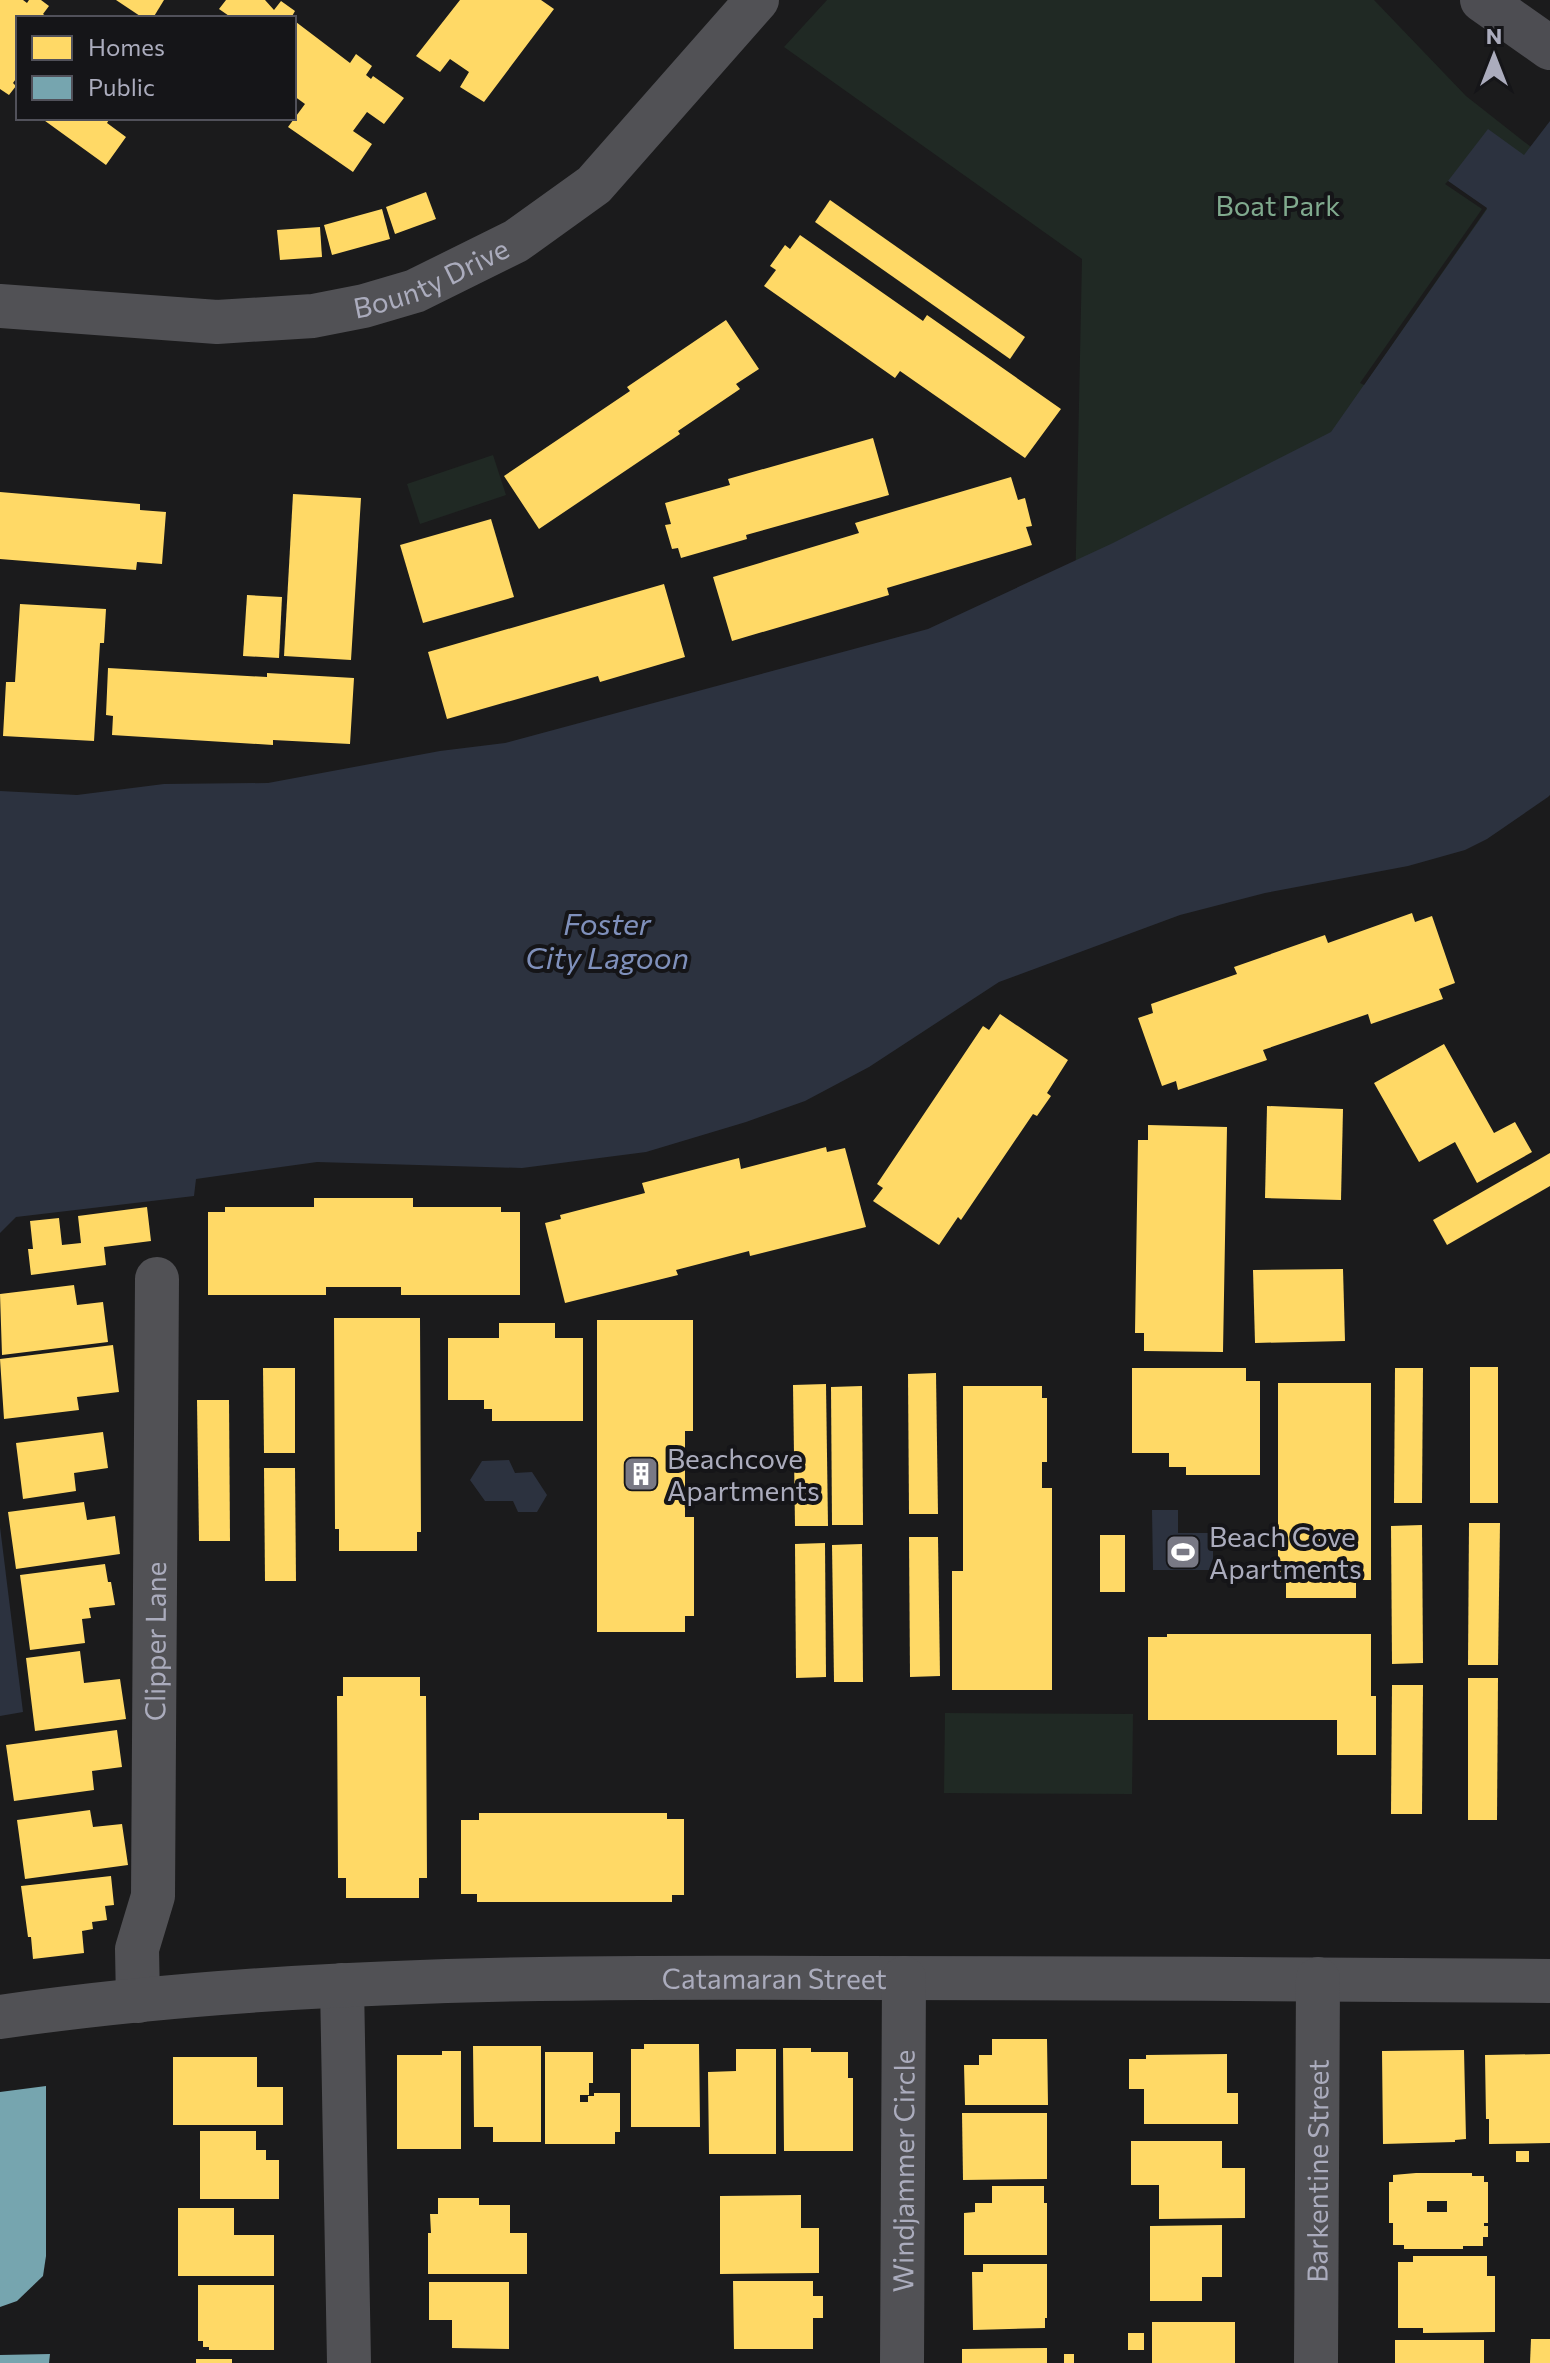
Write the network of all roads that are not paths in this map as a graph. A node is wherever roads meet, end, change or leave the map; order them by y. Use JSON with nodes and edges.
{"nodes":[{"id":1,"x":757,"y":0,"type":"edge"},
{"id":2,"x":1482,"y":0,"type":"edge"},
{"id":3,"x":1550,"y":48,"type":"edge"},
{"id":4,"x":0,"y":306,"type":"edge"},
{"id":5,"x":157,"y":1279,"type":"dead end"},
{"id":6,"x":904,"y":1978,"type":"junction"},
{"id":7,"x":1318,"y":1979,"type":"junction"},
{"id":8,"x":1550,"y":1981,"type":"edge"},
{"id":9,"x":342,"y":1985,"type":"junction"},
{"id":10,"x":138,"y":2001,"type":"junction"},
{"id":11,"x":0,"y":2017,"type":"edge"},
{"id":12,"x":349,"y":2363,"type":"edge"},
{"id":13,"x":902,"y":2363,"type":"edge"},
{"id":14,"x":1316,"y":2363,"type":"edge"}],
"edges":[{"from":1,"to":4,"type":"street","name":"Bounty Drive"},
{"from":2,"to":3,"type":"main road"},
{"from":5,"to":10,"type":"street","name":"Clipper Lane"},
{"from":6,"to":7,"type":"street","name":"Catamaran Street"},
{"from":6,"to":9,"type":"street","name":"Catamaran Street"},
{"from":6,"to":13,"type":"street","name":"Windjammer Circle"},
{"from":7,"to":8,"type":"street","name":"Catamaran Street"},
{"from":7,"to":14,"type":"street","name":"Barkentine Street"},
{"from":9,"to":10,"type":"street","name":"Catamaran Street"},
{"from":9,"to":12,"type":"street"},
{"from":10,"to":11,"type":"street","name":"Catamaran Street"}]}
